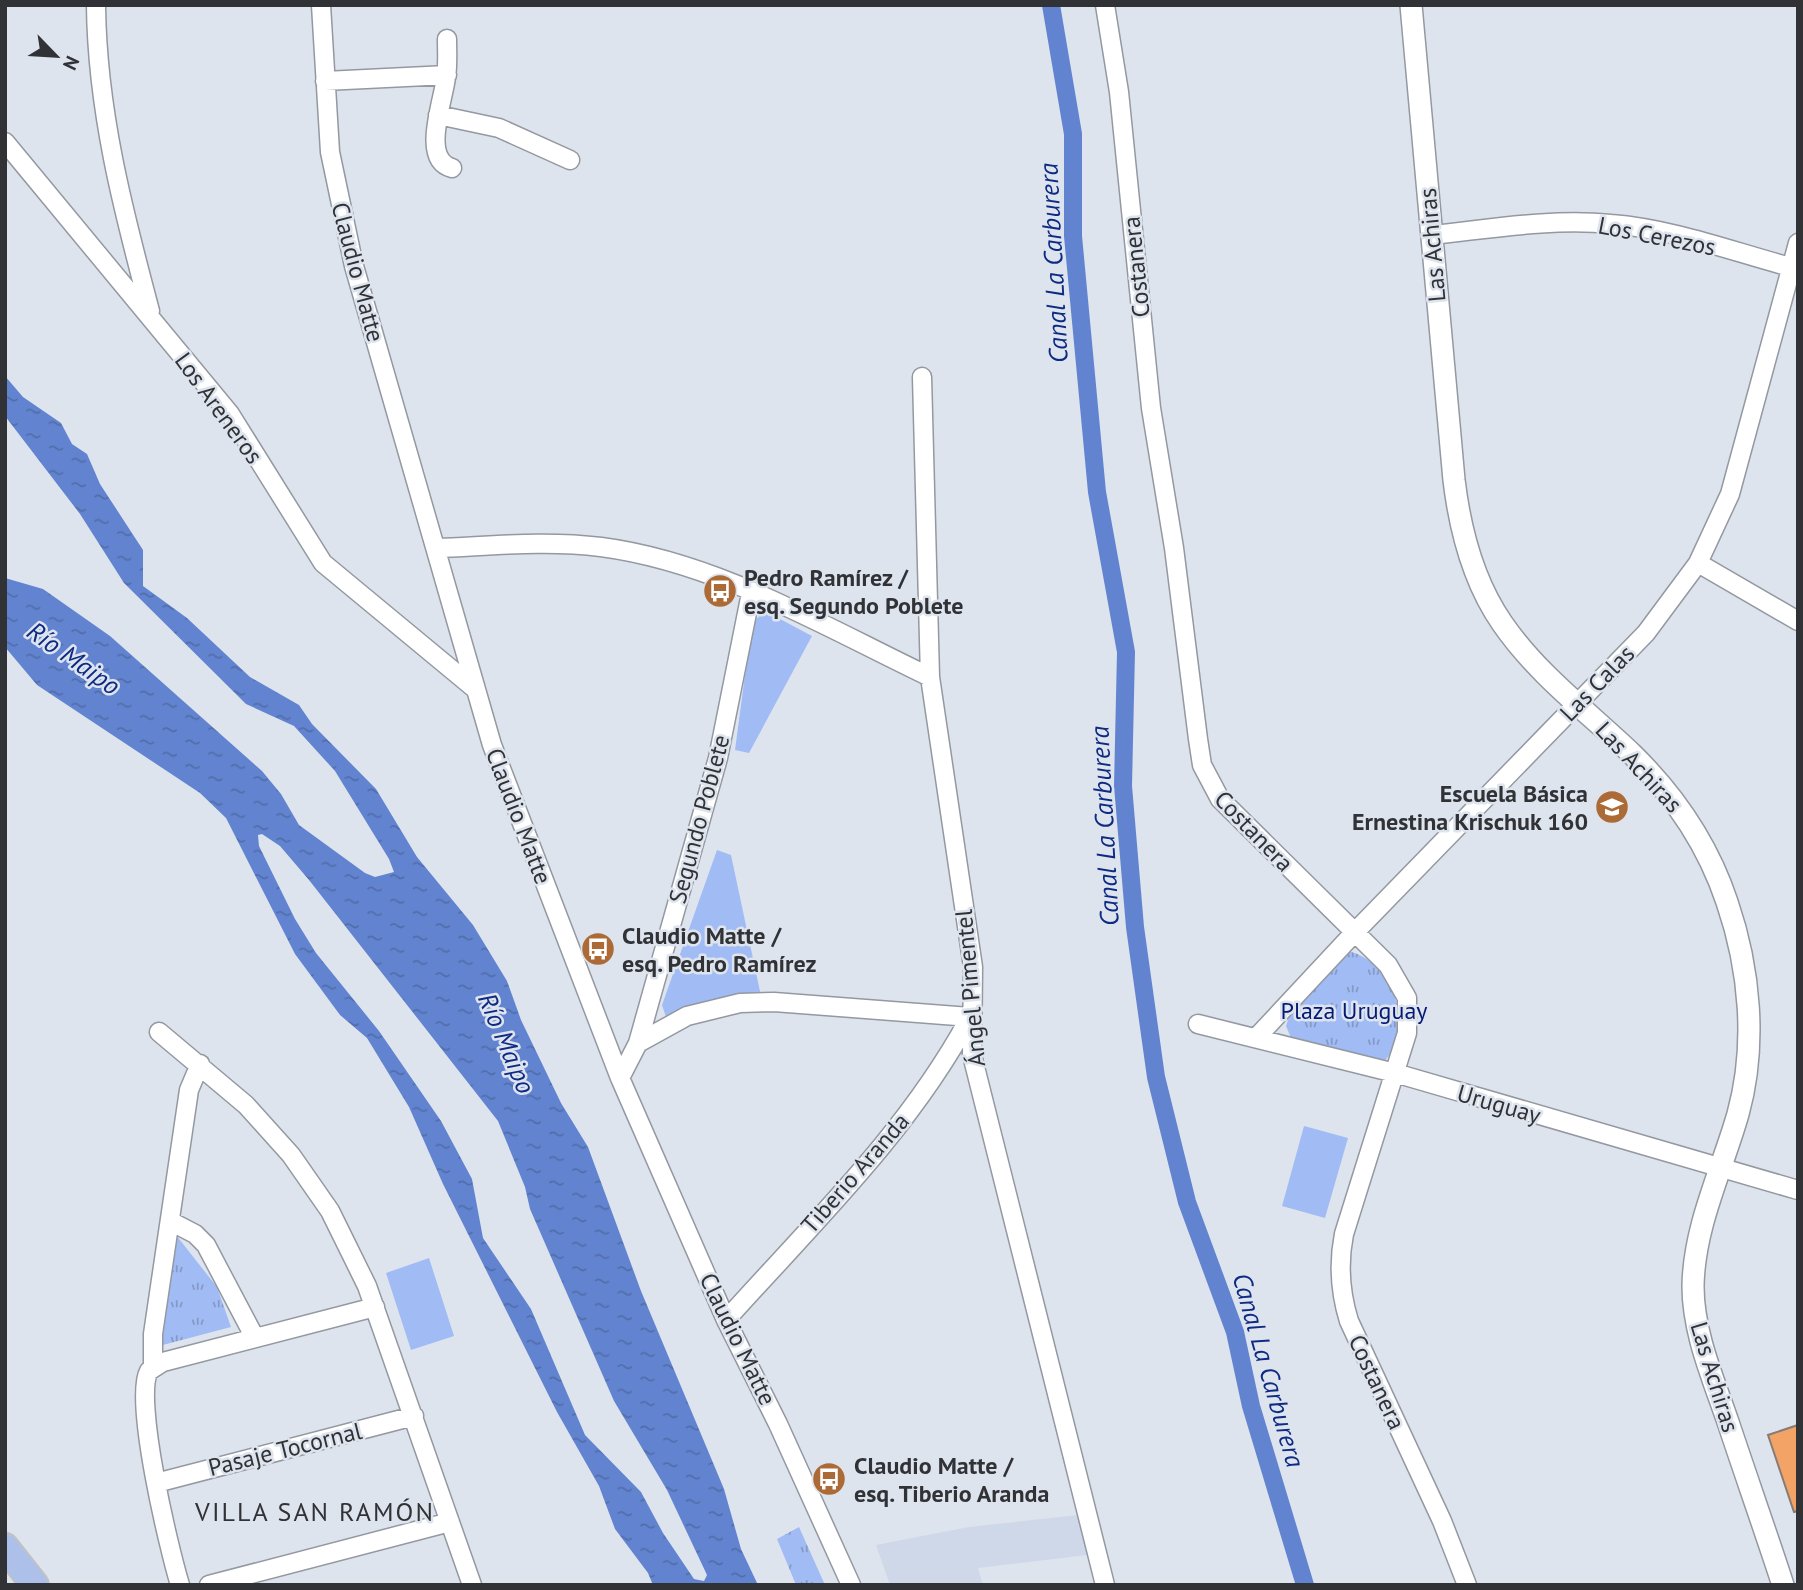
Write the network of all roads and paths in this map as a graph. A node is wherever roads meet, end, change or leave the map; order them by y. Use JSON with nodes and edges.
{"nodes":[{"id":1,"x":96,"y":5,"type":"edge"},
{"id":2,"x":321,"y":5,"type":"edge"},
{"id":3,"x":1105,"y":5,"type":"edge"},
{"id":4,"x":1410,"y":5,"type":"edge"},
{"id":5,"x":447,"y":39,"type":"dead end"},
{"id":6,"x":447,"y":75,"type":"junction"},
{"id":7,"x":325,"y":81,"type":"junction"},
{"id":8,"x":438,"y":115,"type":"junction"},
{"id":9,"x":5,"y":142,"type":"edge"},
{"id":10,"x":570,"y":159,"type":"dead end"},
{"id":11,"x":452,"y":168,"type":"dead end"},
{"id":12,"x":1431,"y":235,"type":"junction"},
{"id":13,"x":1798,"y":243,"type":"edge"},
{"id":14,"x":1795,"y":268,"type":"edge"},
{"id":15,"x":151,"y":316,"type":"junction"},
{"id":16,"x":922,"y":377,"type":"dead end"},
{"id":17,"x":436,"y":548,"type":"junction"},
{"id":18,"x":1698,"y":563,"type":"junction"},
{"id":19,"x":751,"y":593,"type":"junction"},
{"id":20,"x":1798,"y":621,"type":"edge"},
{"id":21,"x":930,"y":677,"type":"junction"},
{"id":22,"x":474,"y":688,"type":"junction"},
{"id":23,"x":1577,"y":704,"type":"junction"},
{"id":24,"x":1353,"y":933,"type":"junction"},
{"id":25,"x":970,"y":1017,"type":"junction"},
{"id":26,"x":1198,"y":1024,"type":"dead end"},
{"id":27,"x":159,"y":1032,"type":"dead end"},
{"id":28,"x":1256,"y":1038,"type":"junction"},
{"id":29,"x":638,"y":1043,"type":"junction"},
{"id":30,"x":200,"y":1064,"type":"junction"},
{"id":31,"x":1395,"y":1073,"type":"junction"},
{"id":32,"x":620,"y":1079,"type":"junction"},
{"id":33,"x":1719,"y":1168,"type":"junction"},
{"id":34,"x":1798,"y":1190,"type":"edge"},
{"id":35,"x":170,"y":1221,"type":"junction"},
{"id":36,"x":375,"y":1307,"type":"junction"},
{"id":37,"x":726,"y":1320,"type":"junction"},
{"id":38,"x":255,"y":1338,"type":"junction"},
{"id":39,"x":151,"y":1369,"type":"junction"},
{"id":40,"x":414,"y":1416,"type":"junction"},
{"id":41,"x":156,"y":1483,"type":"junction"},
{"id":42,"x":450,"y":1522,"type":"junction"},
{"id":43,"x":180,"y":1585,"type":"edge"},
{"id":44,"x":209,"y":1585,"type":"edge"},
{"id":45,"x":472,"y":1585,"type":"edge"},
{"id":46,"x":851,"y":1585,"type":"edge"},
{"id":47,"x":1105,"y":1585,"type":"edge"},
{"id":48,"x":1467,"y":1585,"type":"edge"},
{"id":49,"x":1783,"y":1585,"type":"edge"}],
"edges":[{"from":1,"to":15,"type":"street"},
{"from":2,"to":7,"type":"street","name":"Claudio Matte"},
{"from":3,"to":24,"type":"street","name":"Costanera"},
{"from":4,"to":12,"type":"street","name":"Las Achiras"},
{"from":5,"to":6,"type":"street"},
{"from":6,"to":7,"type":"street"},
{"from":6,"to":8,"type":"street"},
{"from":7,"to":17,"type":"street","name":"Claudio Matte"},
{"from":8,"to":10,"type":"street"},
{"from":8,"to":11,"type":"street"},
{"from":9,"to":15,"type":"street","name":"Los Areneros"},
{"from":12,"to":14,"type":"street","name":"Los Cerezos"},
{"from":12,"to":23,"type":"street","name":"Las Achiras"},
{"from":13,"to":14,"type":"street","name":"Las Calas"},
{"from":14,"to":18,"type":"street","name":"Las Calas"},
{"from":15,"to":22,"type":"street","name":"Los Areneros"},
{"from":16,"to":21,"type":"street","name":"Ángel Pimentel"},
{"from":17,"to":19,"type":"street"},
{"from":17,"to":22,"type":"street","name":"Claudio Matte"},
{"from":18,"to":20,"type":"street"},
{"from":18,"to":23,"type":"street","name":"Las Calas"},
{"from":19,"to":21,"type":"street"},
{"from":19,"to":29,"type":"street","name":"Segundo Poblete"},
{"from":21,"to":25,"type":"street","name":"Ángel Pimentel"},
{"from":22,"to":32,"type":"street","name":"Claudio Matte"},
{"from":23,"to":24,"type":"street","name":"Las Calas"},
{"from":23,"to":33,"type":"street","name":"Las Achiras"},
{"from":24,"to":28,"type":"street","name":"Las Calas"},
{"from":24,"to":31,"type":"street","name":"Costanera"},
{"from":25,"to":29,"type":"street"},
{"from":25,"to":37,"type":"street","name":"Tiberio Aranda"},
{"from":25,"to":47,"type":"street","name":"Ángel Pimentel"},
{"from":26,"to":28,"type":"street","name":"Uruguay"},
{"from":27,"to":30,"type":"street"},
{"from":28,"to":31,"type":"street","name":"Uruguay"},
{"from":29,"to":32,"type":"street","name":"Segundo Poblete"},
{"from":30,"to":35,"type":"street"},
{"from":30,"to":36,"type":"street"},
{"from":31,"to":33,"type":"street","name":"Uruguay"},
{"from":31,"to":48,"type":"street","name":"Costanera"},
{"from":32,"to":37,"type":"street","name":"Claudio Matte"},
{"from":33,"to":34,"type":"street","name":"Uruguay"},
{"from":33,"to":49,"type":"street","name":"Las Achiras"},
{"from":35,"to":38,"type":"street"},
{"from":35,"to":39,"type":"street"},
{"from":36,"to":38,"type":"street"},
{"from":36,"to":40,"type":"street"},
{"from":37,"to":46,"type":"street","name":"Claudio Matte"},
{"from":38,"to":39,"type":"street"},
{"from":39,"to":41,"type":"street"},
{"from":40,"to":41,"type":"street","name":"Pasaje Tocornal"},
{"from":40,"to":42,"type":"street"},
{"from":41,"to":43,"type":"street"},
{"from":42,"to":44,"type":"street"},
{"from":42,"to":45,"type":"street"}]}
